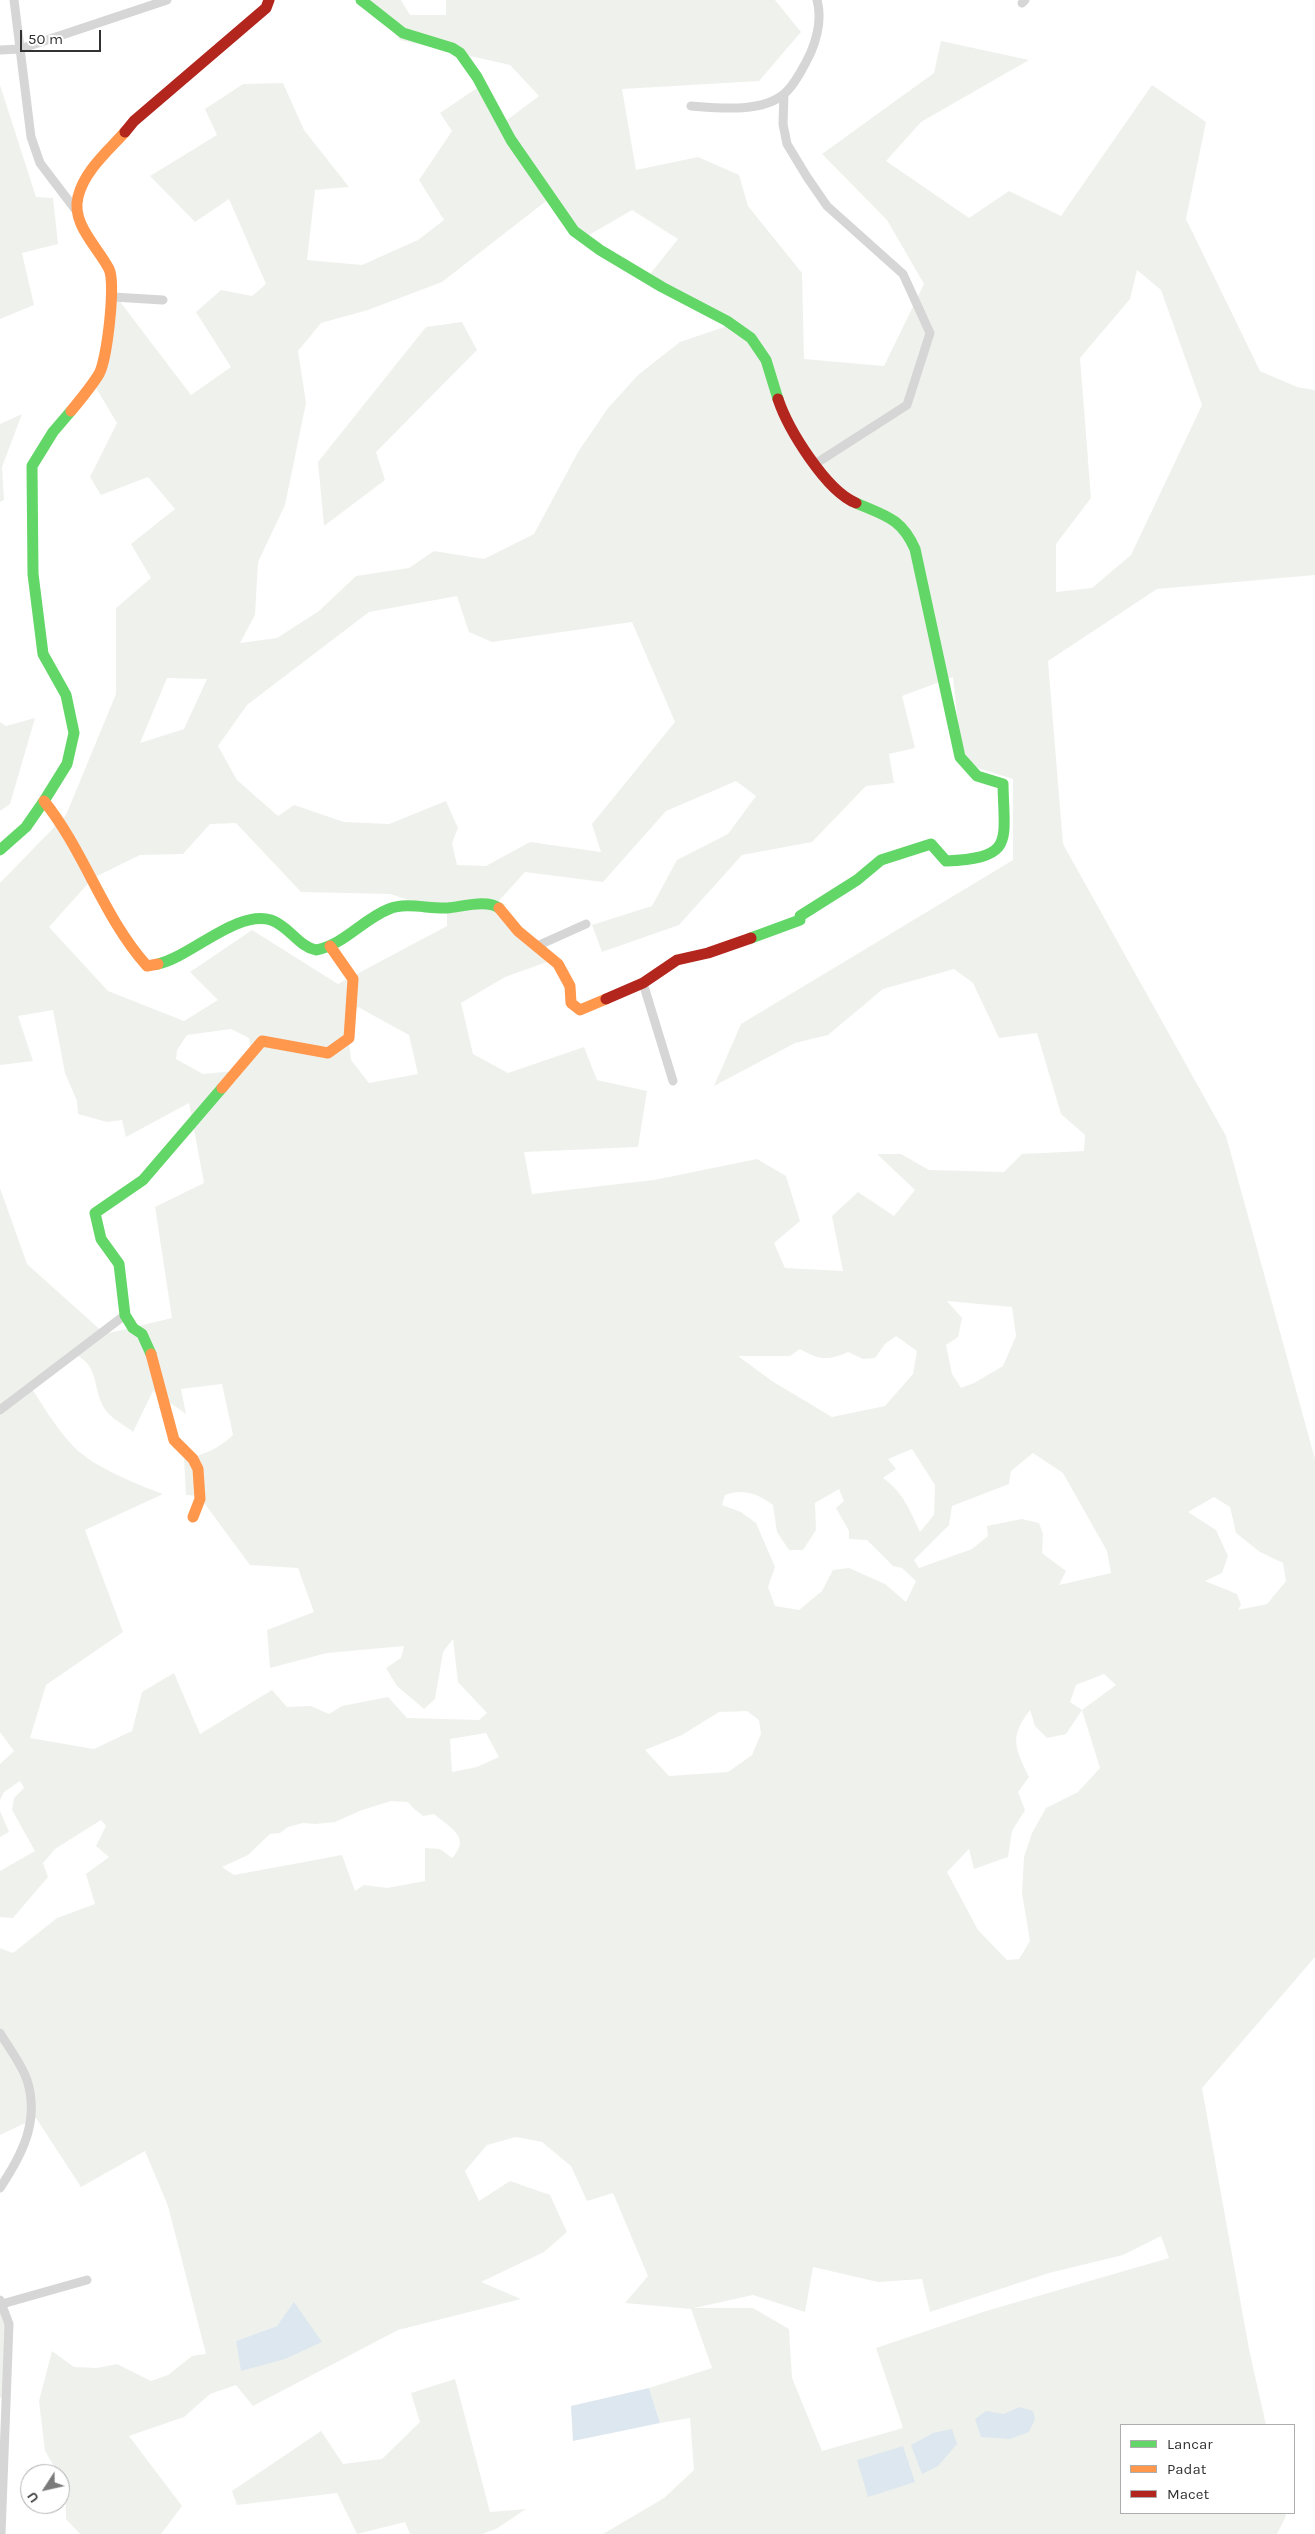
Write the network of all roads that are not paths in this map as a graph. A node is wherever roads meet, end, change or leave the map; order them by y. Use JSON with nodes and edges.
{"nodes":[{"id":1,"x":14,"y":0,"type":"edge"},
{"id":2,"x":167,"y":0,"type":"edge"},
{"id":3,"x":360,"y":0,"type":"edge"},
{"id":4,"x":817,"y":0,"type":"edge"},
{"id":5,"x":270,"y":2,"type":"edge"},
{"id":6,"x":20,"y":49,"type":"junction"},
{"id":7,"x":0,"y":50,"type":"edge"},
{"id":8,"x":784,"y":94,"type":"junction"},
{"id":9,"x":692,"y":106,"type":"dead end"},
{"id":10,"x":78,"y":213,"type":"junction"},
{"id":11,"x":113,"y":298,"type":"junction"},
{"id":12,"x":163,"y":300,"type":"dead end"},
{"id":13,"x":815,"y":464,"type":"junction"},
{"id":14,"x":44,"y":802,"type":"junction"},
{"id":15,"x":0,"y":850,"type":"edge"},
{"id":16,"x":586,"y":924,"type":"dead end"},
{"id":17,"x":330,"y":946,"type":"junction"},
{"id":18,"x":537,"y":946,"type":"junction"},
{"id":19,"x":643,"y":983,"type":"junction"},
{"id":20,"x":672,"y":1080,"type":"dead end"},
{"id":21,"x":125,"y":1315,"type":"junction"},
{"id":22,"x":0,"y":1410,"type":"edge"},
{"id":23,"x":193,"y":1517,"type":"dead end"},
{"id":24,"x":0,"y":2033,"type":"edge"},
{"id":25,"x":0,"y":2188,"type":"edge"},
{"id":26,"x":87,"y":2280,"type":"dead end"},
{"id":27,"x":1,"y":2302,"type":"edge"},
{"id":28,"x":1,"y":2534,"type":"edge"}],
"edges":[{"from":1,"to":6,"type":"street"},
{"from":2,"to":6,"type":"street"},
{"from":3,"to":13,"type":"street"},
{"from":4,"to":8,"type":"street"},
{"from":5,"to":10,"type":"street"},
{"from":6,"to":7,"type":"street"},
{"from":6,"to":10,"type":"street"},
{"from":8,"to":9,"type":"street"},
{"from":8,"to":13,"type":"street"},
{"from":10,"to":11,"type":"street"},
{"from":11,"to":12,"type":"street"},
{"from":11,"to":14,"type":"street"},
{"from":13,"to":19,"type":"street"},
{"from":14,"to":15,"type":"street"},
{"from":14,"to":17,"type":"street"},
{"from":16,"to":18,"type":"street"},
{"from":17,"to":18,"type":"street"},
{"from":17,"to":21,"type":"street"},
{"from":18,"to":19,"type":"street"},
{"from":19,"to":20,"type":"street"},
{"from":21,"to":22,"type":"street"},
{"from":21,"to":23,"type":"street"},
{"from":24,"to":25,"type":"street"},
{"from":26,"to":27,"type":"street"},
{"from":27,"to":28,"type":"street"}]}
